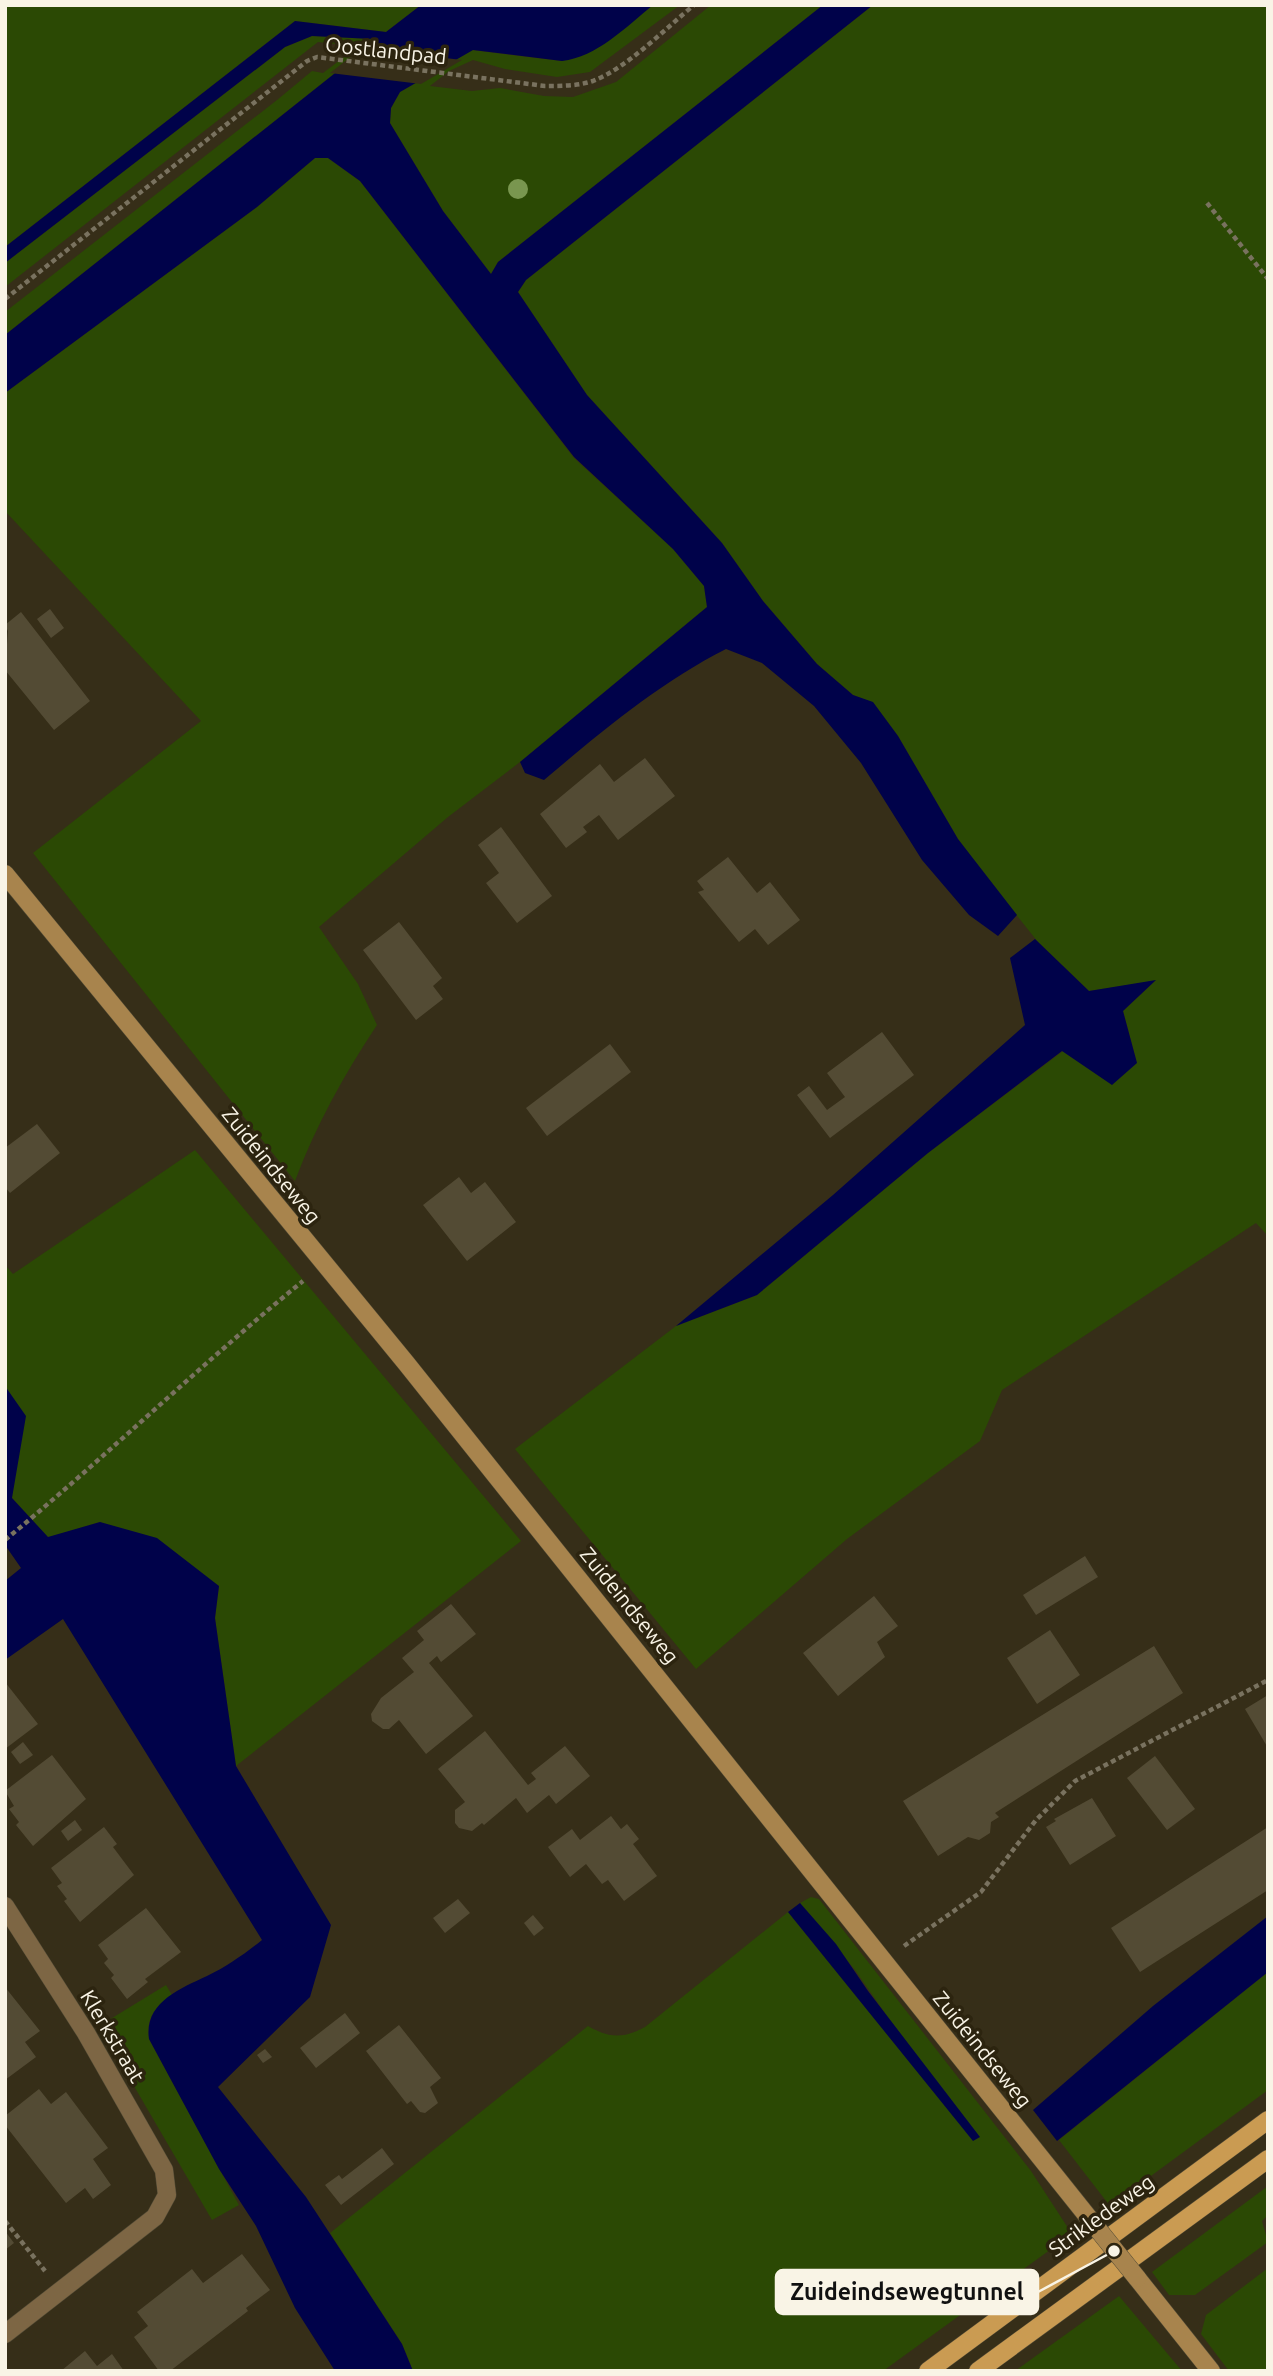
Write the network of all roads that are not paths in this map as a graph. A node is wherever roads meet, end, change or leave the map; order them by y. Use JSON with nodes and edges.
{"nodes":[{"id":1,"x":5,"y":874,"type":"edge"},
{"id":2,"x":5,"y":1906,"type":"edge"},
{"id":3,"x":1268,"y":2120,"type":"edge"},
{"id":4,"x":1268,"y":2159,"type":"edge"},
{"id":5,"x":5,"y":2334,"type":"edge"},
{"id":6,"x":928,"y":2371,"type":"edge"},
{"id":7,"x":978,"y":2371,"type":"edge"},
{"id":8,"x":1211,"y":2371,"type":"edge"}],
"edges":[{"from":1,"to":8,"type":"street","name":"Zuideindseweg","bridge":true},
{"from":2,"to":5,"type":"street","name":"Klerkstraat"},
{"from":3,"to":6,"type":"main road","name":"Strikledeweg"},
{"from":4,"to":7,"type":"main road"}]}
